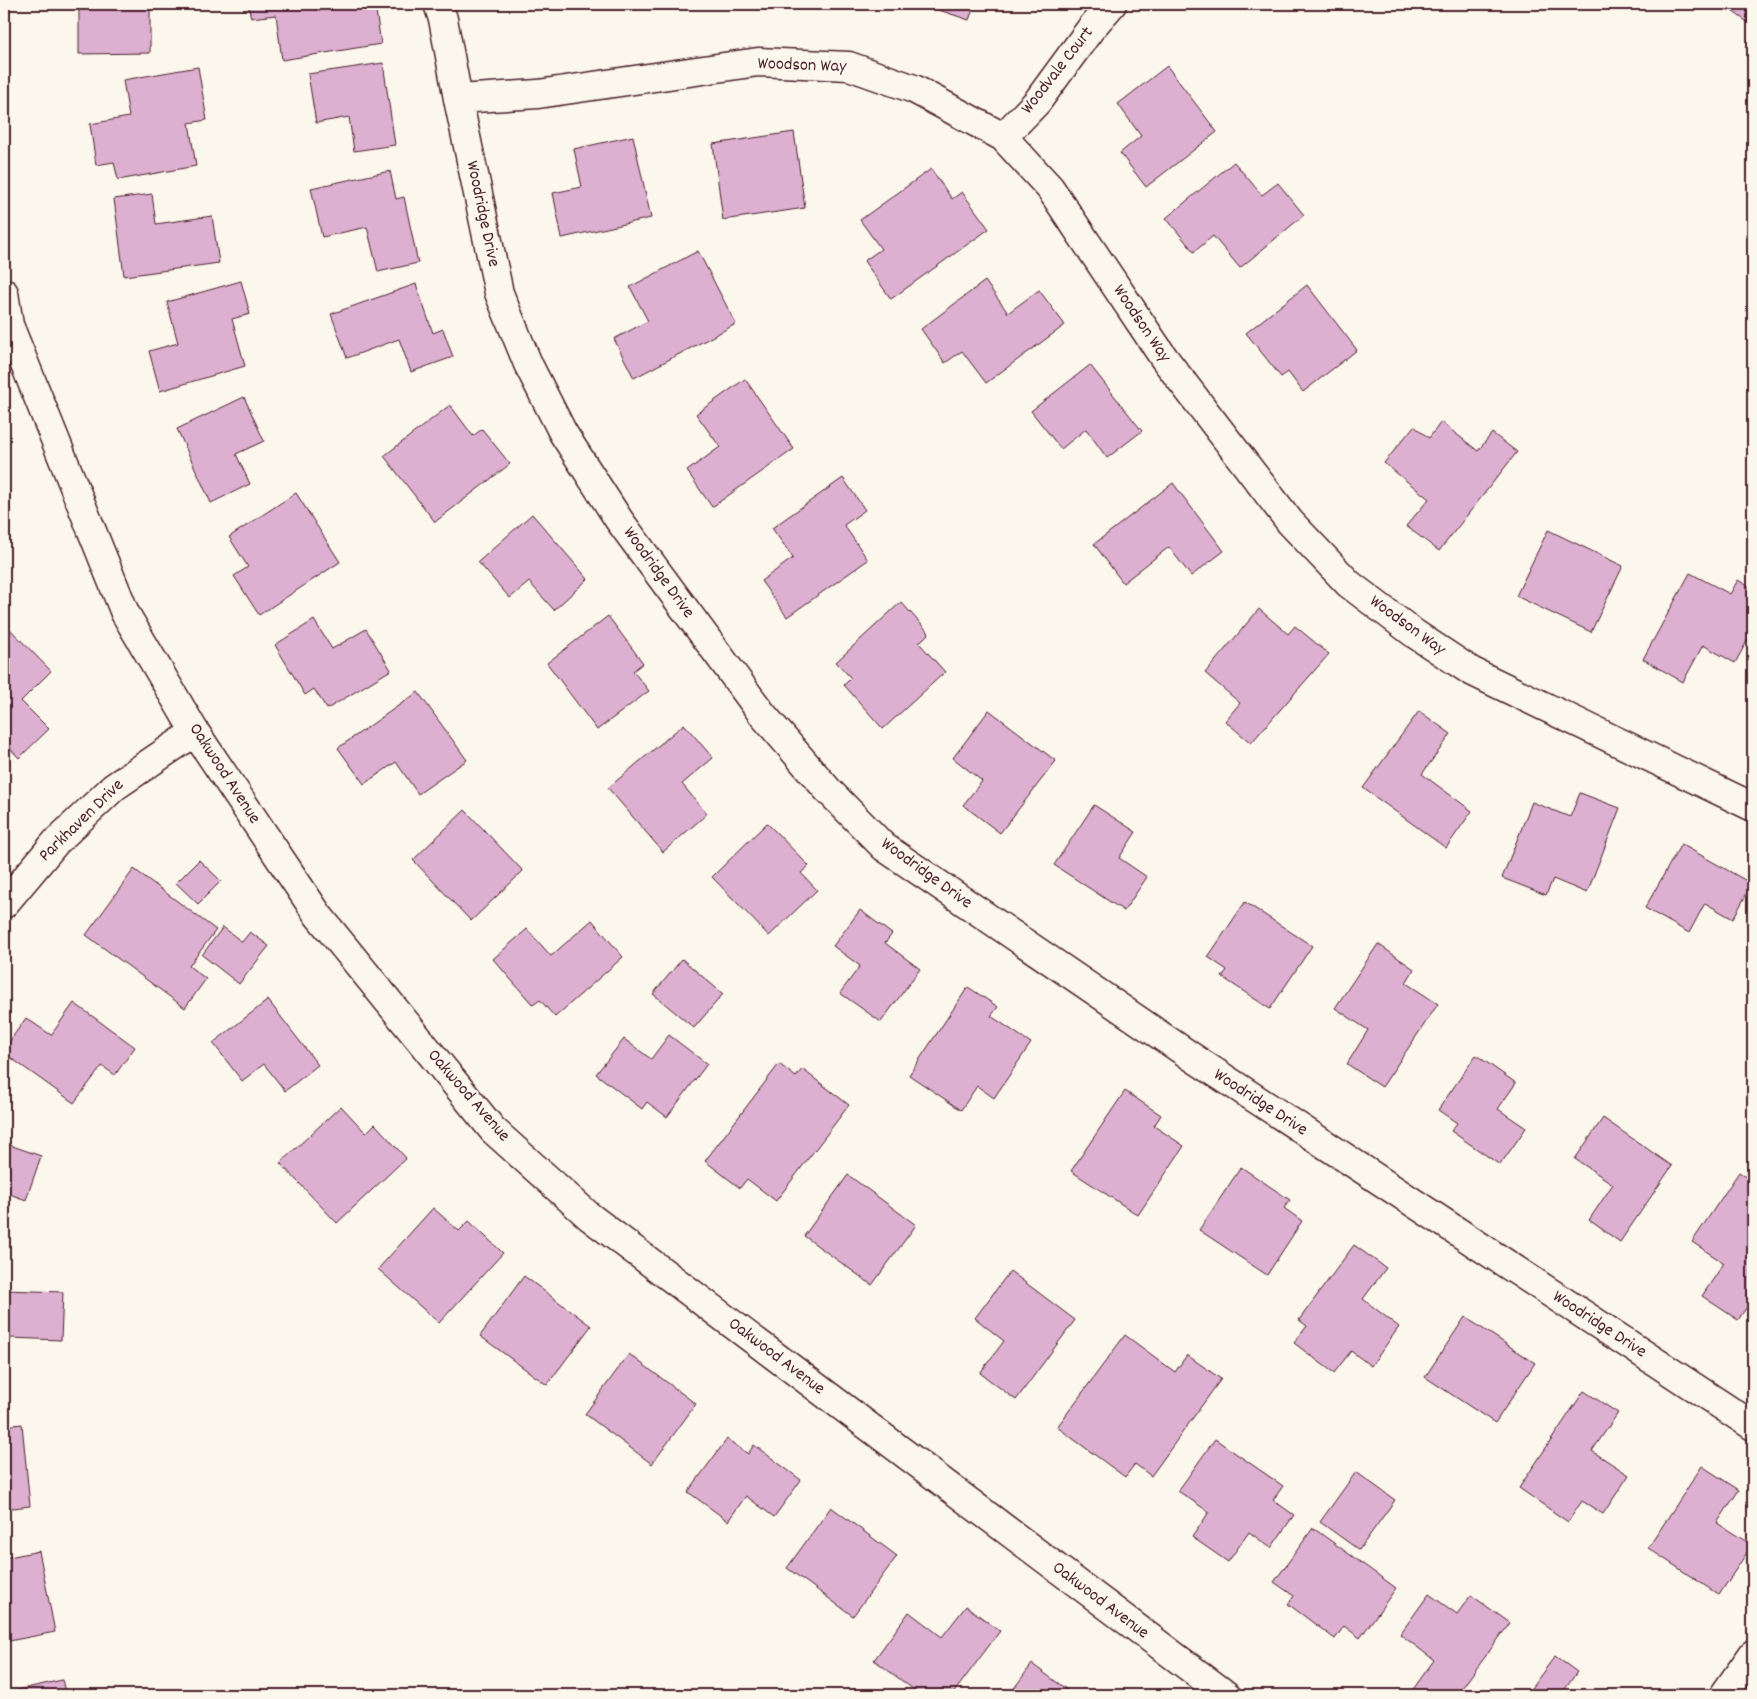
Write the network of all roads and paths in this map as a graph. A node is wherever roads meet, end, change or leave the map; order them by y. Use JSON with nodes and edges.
{"nodes":[{"id":1,"x":438,"y":4,"type":"edge"},
{"id":2,"x":1112,"y":4,"type":"edge"},
{"id":3,"x":458,"y":98,"type":"junction"},
{"id":4,"x":1003,"y":137,"type":"junction"},
{"id":5,"x":4,"y":293,"type":"edge"},
{"id":6,"x":6,"y":326,"type":"edge"},
{"id":7,"x":195,"y":732,"type":"junction"},
{"id":8,"x":1753,"y":807,"type":"edge"},
{"id":9,"x":4,"y":904,"type":"edge"},
{"id":10,"x":1753,"y":1426,"type":"edge"},
{"id":11,"x":1753,"y":1654,"type":"edge"},
{"id":12,"x":1226,"y":1695,"type":"edge"},
{"id":13,"x":1724,"y":1695,"type":"edge"}],
"edges":[{"from":1,"to":3,"type":"street","name":"Woodridge Drive"},
{"from":2,"to":4,"type":"street","name":"Woodvale Court"},
{"from":3,"to":4,"type":"street","name":"Woodson Way"},
{"from":3,"to":10,"type":"street","name":"Woodridge Drive"},
{"from":4,"to":8,"type":"street","name":"Woodson Way"},
{"from":5,"to":6,"type":"street","name":"Oakwood Avenue"},
{"from":6,"to":7,"type":"street","name":"Oakwood Avenue"},
{"from":7,"to":9,"type":"street","name":"Parkhaven Drive"},
{"from":7,"to":12,"type":"street","name":"Oakwood Avenue"},
{"from":11,"to":13,"type":"street"}]}
